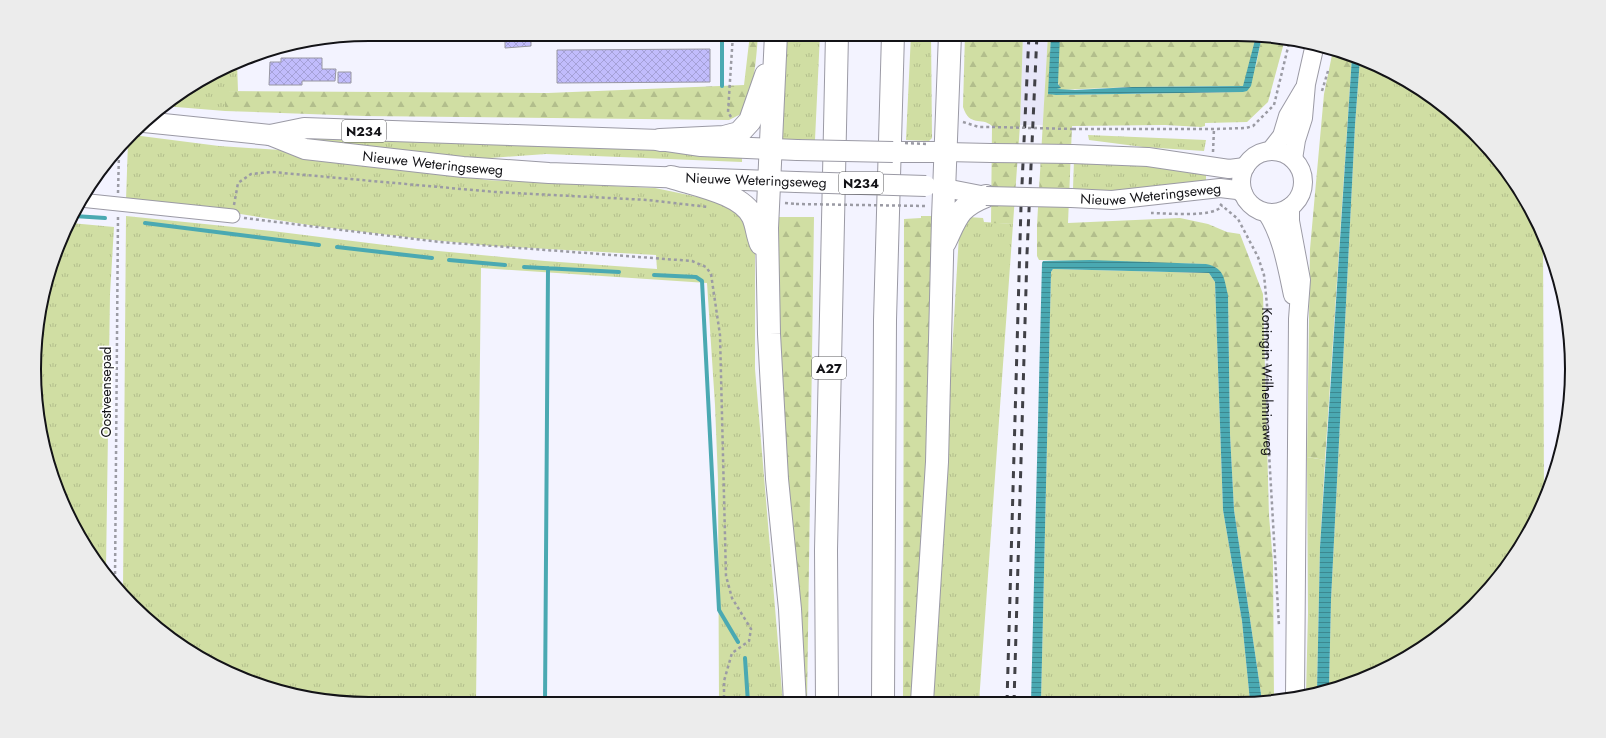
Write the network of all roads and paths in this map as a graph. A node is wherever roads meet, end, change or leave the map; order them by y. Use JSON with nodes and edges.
{"nodes":[{"id":1,"x":775,"y":41,"type":"edge"},
{"id":2,"x":837,"y":41,"type":"edge"},
{"id":3,"x":893,"y":41,"type":"edge"},
{"id":4,"x":949,"y":41,"type":"edge"},
{"id":5,"x":1288,"y":45,"type":"edge"},
{"id":6,"x":1314,"y":50,"type":"edge"},
{"id":7,"x":1296,"y":117,"type":"junction"},
{"id":8,"x":152,"y":123,"type":"edge"},
{"id":9,"x":992,"y":127,"type":"dead end"},
{"id":10,"x":270,"y":135,"type":"junction"},
{"id":11,"x":660,"y":140,"type":"junction"},
{"id":12,"x":771,"y":149,"type":"junction"},
{"id":13,"x":1271,"y":150,"type":"junction"},
{"id":14,"x":936,"y":152,"type":"junction"},
{"id":15,"x":119,"y":157,"type":"edge"},
{"id":16,"x":1293,"y":158,"type":"junction"},
{"id":17,"x":1245,"y":167,"type":"junction"},
{"id":18,"x":671,"y":178,"type":"junction"},
{"id":19,"x":768,"y":192,"type":"junction"},
{"id":20,"x":932,"y":193,"type":"junction"},
{"id":21,"x":1243,"y":193,"type":"junction"},
{"id":22,"x":986,"y":196,"type":"junction"},
{"id":23,"x":118,"y":199,"type":"junction"},
{"id":24,"x":88,"y":200,"type":"edge"},
{"id":25,"x":1222,"y":206,"type":"dead end"},
{"id":26,"x":710,"y":207,"type":"dead end"},
{"id":27,"x":1290,"y":208,"type":"junction"},
{"id":28,"x":1267,"y":213,"type":"junction"},
{"id":29,"x":233,"y":216,"type":"junction"},
{"id":30,"x":942,"y":249,"type":"junction"},
{"id":31,"x":767,"y":258,"type":"junction"},
{"id":32,"x":1298,"y":319,"type":"junction"},
{"id":33,"x":1277,"y":572,"type":"dead end"},
{"id":34,"x":115,"y":576,"type":"edge"},
{"id":35,"x":1295,"y":692,"type":"edge"},
{"id":36,"x":724,"y":697,"type":"edge"},
{"id":37,"x":795,"y":697,"type":"edge"},
{"id":38,"x":827,"y":697,"type":"edge"},
{"id":39,"x":883,"y":697,"type":"edge"},
{"id":40,"x":922,"y":697,"type":"edge"}],
"edges":[{"from":1,"to":11,"type":"highway"},
{"from":1,"to":12,"type":"highway"},
{"from":2,"to":38,"type":"highway","number":"A27"},
{"from":3,"to":39,"type":"highway"},
{"from":4,"to":14,"type":"highway"},
{"from":5,"to":9,"type":"path","bridge":true},
{"from":6,"to":7,"type":"main road"},
{"from":7,"to":13,"type":"main road"},
{"from":7,"to":16,"type":"main road"},
{"from":8,"to":10,"type":"main road","name":"Nieuwe Weteringseweg","number":"N234"},
{"from":10,"to":11,"type":"main road","name":"Nieuwe Weteringseweg","number":"N234"},
{"from":10,"to":18,"type":"main road","name":"Nieuwe Weteringseweg","number":"N234"},
{"from":11,"to":12,"type":"main road","name":"Nieuwe Weteringseweg","number":"N234"},
{"from":12,"to":14,"type":"main road","name":"Nieuwe Weteringseweg","number":"N234","bridge":true},
{"from":12,"to":19,"type":"highway"},
{"from":13,"to":16,"type":"main road"},
{"from":13,"to":17,"type":"main road"},
{"from":14,"to":17,"type":"main road","name":"Nieuwe Weteringseweg","number":"N234","bridge":true},
{"from":14,"to":20,"type":"highway"},
{"from":15,"to":23,"type":"path","name":"Oostveensepad"},
{"from":16,"to":27,"type":"main road"},
{"from":17,"to":21,"type":"main road"},
{"from":18,"to":19,"type":"main road","name":"Nieuwe Weteringseweg","number":"N234"},
{"from":18,"to":31,"type":"highway"},
{"from":19,"to":20,"type":"main road","name":"Nieuwe Weteringseweg","number":"N234","bridge":true},
{"from":19,"to":20,"type":"path","name":"Nieuwe Weteringseweg","bridge":true},
{"from":19,"to":31,"type":"highway"},
{"from":20,"to":22,"type":"main road","name":"Nieuwe Weteringseweg","number":"N234"},
{"from":20,"to":30,"type":"highway"},
{"from":21,"to":22,"type":"main road","name":"Nieuwe Weteringseweg","number":"N234","bridge":true},
{"from":21,"to":28,"type":"main road"},
{"from":22,"to":30,"type":"highway"},
{"from":23,"to":24,"type":"street"},
{"from":23,"to":29,"type":"street"},
{"from":23,"to":34,"type":"path","name":"Oostveensepad"},
{"from":25,"to":33,"type":"path","name":"Koningin Wilhelminaweg"},
{"from":26,"to":29,"type":"path","name":"Nieuwe Weteringseweg"},
{"from":27,"to":28,"type":"main road"},
{"from":27,"to":32,"type":"main road","name":"Koningin Wilhelminaweg"},
{"from":28,"to":32,"type":"main road","name":"Koningin Wilhelminaweg"},
{"from":29,"to":36,"type":"path"},
{"from":30,"to":40,"type":"highway"},
{"from":31,"to":37,"type":"highway"},
{"from":32,"to":35,"type":"main road","name":"Koningin Wilhelminaweg"}]}
